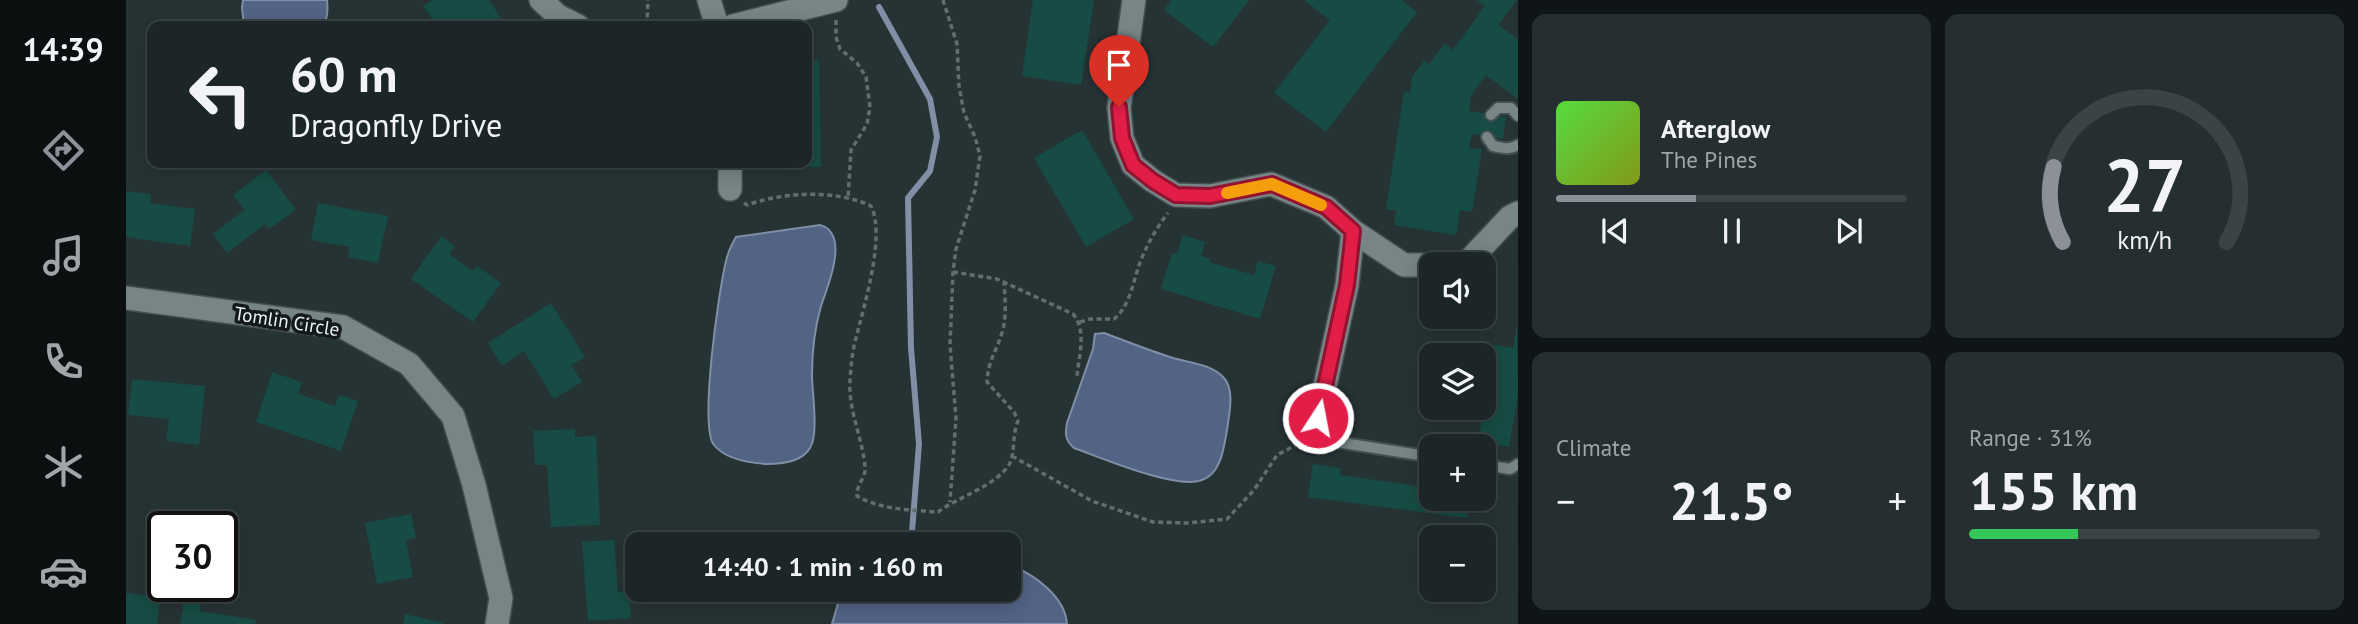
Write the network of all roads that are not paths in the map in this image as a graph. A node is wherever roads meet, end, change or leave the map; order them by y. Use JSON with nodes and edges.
{"nodes":[{"id":1,"x":541,"y":0,"type":"edge"},
{"id":2,"x":709,"y":0,"type":"edge"},
{"id":3,"x":1134,"y":0,"type":"edge"},
{"id":4,"x":835,"y":7,"type":"edge"},
{"id":5,"x":568,"y":21,"type":"edge"},
{"id":6,"x":715,"y":21,"type":"edge"},
{"id":7,"x":760,"y":21,"type":"edge"},
{"id":8,"x":1491,"y":114,"type":"dead end"},
{"id":9,"x":1518,"y":116,"type":"edge"},
{"id":10,"x":1487,"y":137,"type":"dead end"},
{"id":11,"x":1518,"y":145,"type":"edge"},
{"id":12,"x":730,"y":168,"type":"edge"},
{"id":13,"x":730,"y":189,"type":"road end"},
{"id":14,"x":1518,"y":213,"type":"edge"},
{"id":15,"x":1353,"y":231,"type":"junction"},
{"id":16,"x":1477,"y":252,"type":"edge"},
{"id":17,"x":1419,"y":265,"type":"edge"},
{"id":18,"x":126,"y":298,"type":"edge"},
{"id":19,"x":1323,"y":425,"type":"joint"},
{"id":20,"x":1419,"y":455,"type":"edge"},
{"id":21,"x":1518,"y":464,"type":"edge"},
{"id":22,"x":1496,"y":467,"type":"edge"},
{"id":23,"x":497,"y":624,"type":"edge"}],
"edges":[{"from":1,"to":5,"type":"street"},
{"from":2,"to":6,"type":"street"},
{"from":3,"to":15,"type":"street"},
{"from":4,"to":7,"type":"street"},
{"from":8,"to":9,"type":"lane"},
{"from":10,"to":11,"type":"lane"},
{"from":12,"to":13,"type":"street"},
{"from":14,"to":16,"type":"street"},
{"from":15,"to":17,"type":"street"},
{"from":15,"to":19,"type":"street"},
{"from":18,"to":23,"type":"street","name":"Tomlin Circle"},
{"from":19,"to":20,"type":"lane"},
{"from":21,"to":22,"type":"lane"}]}
